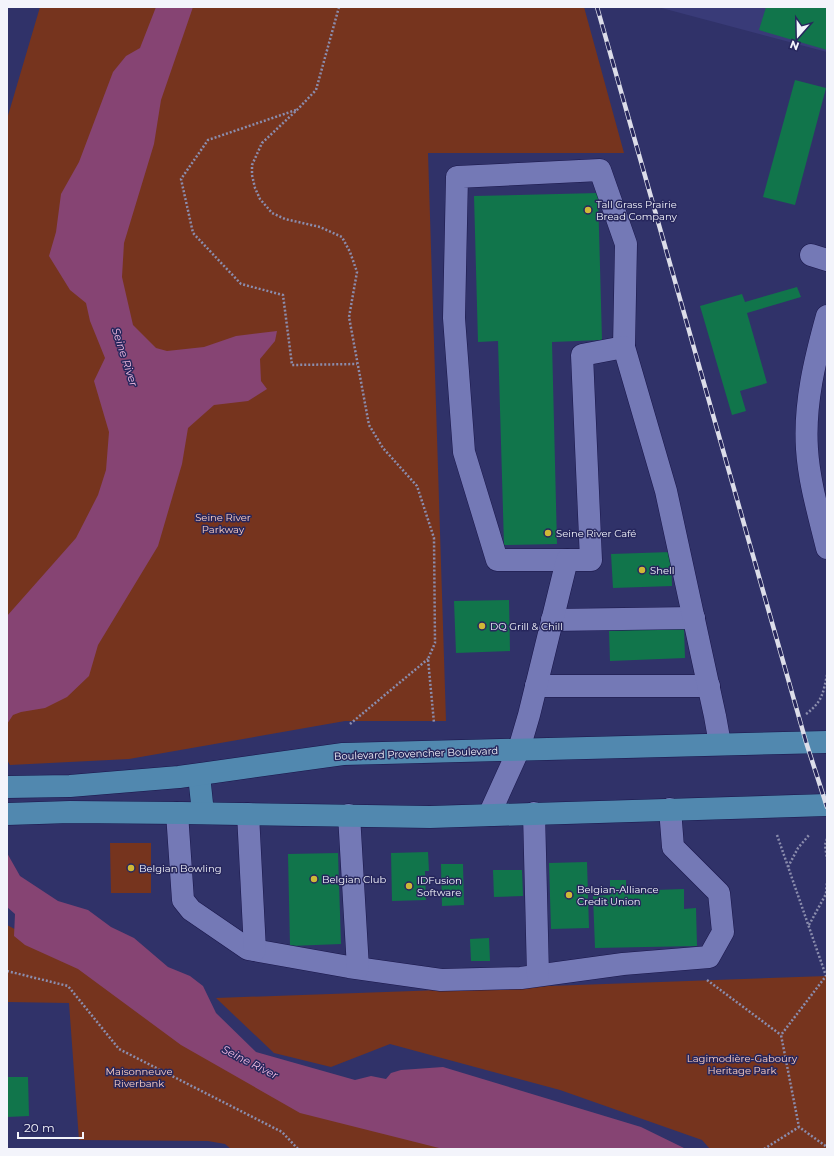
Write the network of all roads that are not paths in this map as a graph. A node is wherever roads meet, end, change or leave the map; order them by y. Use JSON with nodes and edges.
{"nodes":[{"id":1,"x":827,"y":316,"type":"edge"},
{"id":2,"x":624,"y":347,"type":"junction"},
{"id":3,"x":827,"y":548,"type":"edge"},
{"id":4,"x":567,"y":560,"type":"junction"},
{"id":5,"x":694,"y":618,"type":"junction"},
{"id":6,"x":552,"y":620,"type":"junction"},
{"id":7,"x":536,"y":686,"type":"junction"},
{"id":8,"x":709,"y":686,"type":"junction"},
{"id":9,"x":827,"y":742,"type":"edge"},
{"id":10,"x":720,"y":744,"type":"junction"},
{"id":11,"x":518,"y":749,"type":"junction"},
{"id":12,"x":199,"y":774,"type":"junction"},
{"id":13,"x":7,"y":787,"type":"edge"},
{"id":14,"x":827,"y":805,"type":"edge"},
{"id":15,"x":670,"y":810,"type":"junction"},
{"id":16,"x":177,"y":813,"type":"junction"},
{"id":17,"x":203,"y":813,"type":"junction"},
{"id":18,"x":534,"y":813,"type":"junction"},
{"id":19,"x":7,"y":814,"type":"edge"},
{"id":20,"x":248,"y":814,"type":"junction"},
{"id":21,"x":349,"y":815,"type":"junction"},
{"id":22,"x":490,"y":815,"type":"junction"},
{"id":23,"x":255,"y":950,"type":"junction"},
{"id":24,"x":358,"y":968,"type":"junction"},
{"id":25,"x":538,"y":975,"type":"junction"}],
"edges":[{"from":1,"to":3,"type":"street"},
{"from":2,"to":4,"type":"street"},
{"from":2,"to":4,"type":"street"},
{"from":2,"to":5,"type":"street"},
{"from":4,"to":6,"type":"street"},
{"from":5,"to":6,"type":"street"},
{"from":5,"to":8,"type":"street"},
{"from":6,"to":7,"type":"street"},
{"from":7,"to":8,"type":"street"},
{"from":7,"to":11,"type":"street"},
{"from":8,"to":10,"type":"street"},
{"from":9,"to":10,"type":"main road","name":"Boulevard Provencher Boulevard"},
{"from":10,"to":11,"type":"main road","name":"Boulevard Provencher Boulevard"},
{"from":11,"to":12,"type":"main road","name":"Boulevard Provencher Boulevard"},
{"from":11,"to":22,"type":"street"},
{"from":12,"to":13,"type":"main road","name":"Boulevard Provencher Boulevard"},
{"from":12,"to":17,"type":"main road"},
{"from":14,"to":15,"type":"main road"},
{"from":15,"to":18,"type":"main road"},
{"from":15,"to":25,"type":"street"},
{"from":16,"to":17,"type":"main road"},
{"from":16,"to":19,"type":"main road"},
{"from":16,"to":23,"type":"street"},
{"from":17,"to":20,"type":"main road"},
{"from":18,"to":22,"type":"main road"},
{"from":18,"to":25,"type":"street"},
{"from":20,"to":21,"type":"main road"},
{"from":20,"to":23,"type":"street"},
{"from":21,"to":22,"type":"main road"},
{"from":21,"to":24,"type":"street"},
{"from":23,"to":24,"type":"street"},
{"from":24,"to":25,"type":"street"}]}
